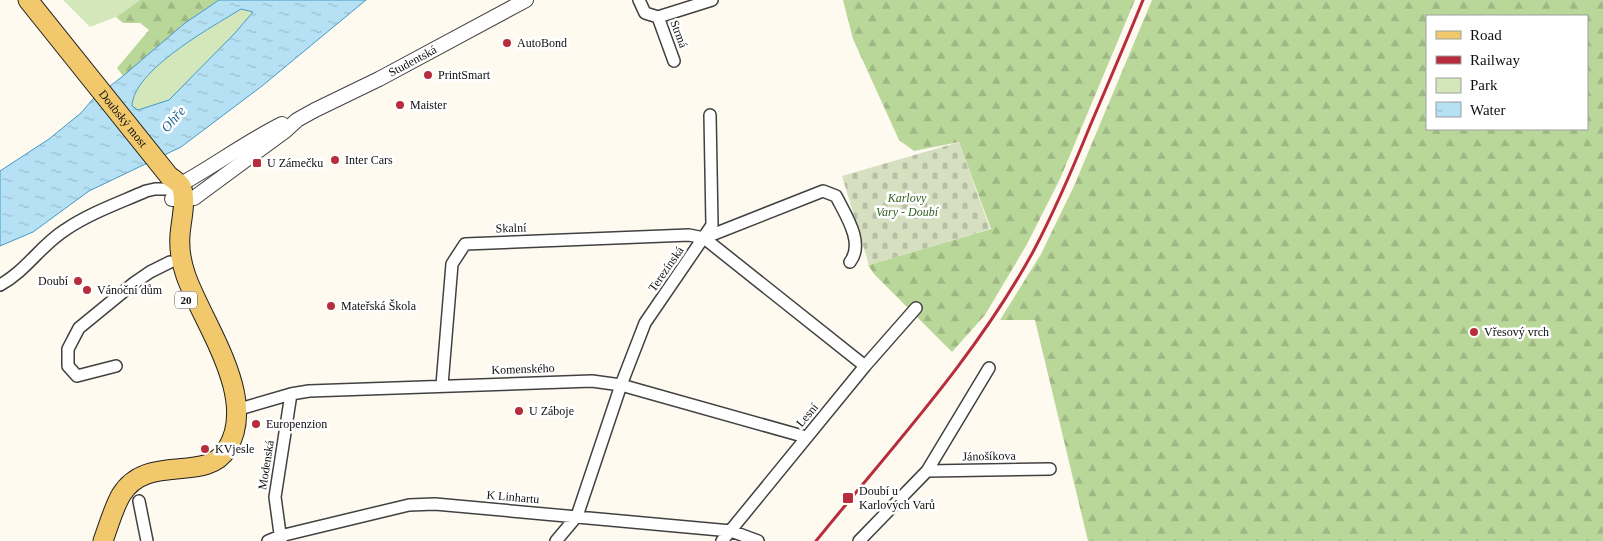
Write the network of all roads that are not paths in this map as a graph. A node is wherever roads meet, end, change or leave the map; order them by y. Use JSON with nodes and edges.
{"nodes":[{"id":1,"x":28,"y":0,"type":"edge"},
{"id":2,"x":526,"y":0,"type":"edge"},
{"id":3,"x":639,"y":0,"type":"edge"},
{"id":4,"x":712,"y":0,"type":"edge"},
{"id":5,"x":658,"y":17,"type":"junction"},
{"id":6,"x":674,"y":61,"type":"dead end"},
{"id":7,"x":710,"y":115,"type":"dead end"},
{"id":8,"x":298,"y":120,"type":"junction"},
{"id":9,"x":176,"y":188,"type":"junction"},
{"id":10,"x":704,"y":238,"type":"junction"},
{"id":11,"x":175,"y":260,"type":"junction"},
{"id":12,"x":850,"y":262,"type":"dead end"},
{"id":13,"x":0,"y":285,"type":"edge"},
{"id":14,"x":916,"y":308,"type":"dead end"},
{"id":15,"x":116,"y":366,"type":"dead end"},
{"id":16,"x":865,"y":366,"type":"junction"},
{"id":17,"x":989,"y":368,"type":"dead end"},
{"id":18,"x":442,"y":385,"type":"junction"},
{"id":19,"x":621,"y":385,"type":"junction"},
{"id":20,"x":291,"y":394,"type":"junction"},
{"id":21,"x":236,"y":407,"type":"junction"},
{"id":22,"x":806,"y":437,"type":"junction"},
{"id":23,"x":1050,"y":469,"type":"dead end"},
{"id":24,"x":928,"y":471,"type":"junction"},
{"id":25,"x":139,"y":501,"type":"dead end"},
{"id":26,"x":577,"y":516,"type":"junction"},
{"id":27,"x":730,"y":530,"type":"junction"},
{"id":28,"x":281,"y":538,"type":"edge"},
{"id":29,"x":103,"y":541,"type":"edge"},
{"id":30,"x":147,"y":541,"type":"edge"},
{"id":31,"x":268,"y":541,"type":"edge"},
{"id":32,"x":556,"y":541,"type":"edge"},
{"id":33,"x":722,"y":541,"type":"edge"},
{"id":34,"x":758,"y":541,"type":"edge"},
{"id":35,"x":859,"y":541,"type":"edge"}],
"edges":[{"from":1,"to":9,"type":"main road","name":"Doubský most"},
{"from":2,"to":8,"type":"street","name":"Studentská"},
{"from":3,"to":5,"type":"street","name":"Strmá"},
{"from":4,"to":5,"type":"street","name":"Strmá"},
{"from":5,"to":6,"type":"street","name":"Strmá"},
{"from":7,"to":10,"type":"street"},
{"from":8,"to":9,"type":"street","name":"Studentská"},
{"from":8,"to":9,"type":"street","name":"Studentská"},
{"from":9,"to":11,"type":"main road","number":"20"},
{"from":9,"to":11,"type":"main road","number":"20"},
{"from":9,"to":13,"type":"street"},
{"from":10,"to":12,"type":"street"},
{"from":10,"to":16,"type":"street"},
{"from":10,"to":18,"type":"street","name":"Skalní"},
{"from":10,"to":19,"type":"street","name":"Terezínská"},
{"from":11,"to":15,"type":"street"},
{"from":11,"to":21,"type":"main road","number":"20"},
{"from":14,"to":16,"type":"street","name":"Lesní"},
{"from":16,"to":22,"type":"street","name":"Lesní"},
{"from":17,"to":24,"type":"street"},
{"from":18,"to":19,"type":"street","name":"Komenského"},
{"from":18,"to":20,"type":"street","name":"Komenského"},
{"from":19,"to":22,"type":"street","name":"Komenského"},
{"from":19,"to":26,"type":"street","name":"Terezínská"},
{"from":20,"to":21,"type":"street","name":"Komenského"},
{"from":20,"to":28,"type":"street","name":"Modenská"},
{"from":21,"to":29,"type":"main road","number":"20"},
{"from":22,"to":27,"type":"street","name":"Lesní"},
{"from":23,"to":24,"type":"street","name":"Jánošíkova"},
{"from":24,"to":35,"type":"street"},
{"from":25,"to":30,"type":"street"},
{"from":26,"to":27,"type":"street","name":"K Linhartu"},
{"from":26,"to":28,"type":"street","name":"K Linhartu"},
{"from":26,"to":32,"type":"street"},
{"from":27,"to":33,"type":"street","name":"Lesní"},
{"from":27,"to":34,"type":"street","name":"K Linhartu"},
{"from":28,"to":31,"type":"street","name":"K Linhartu"}]}
